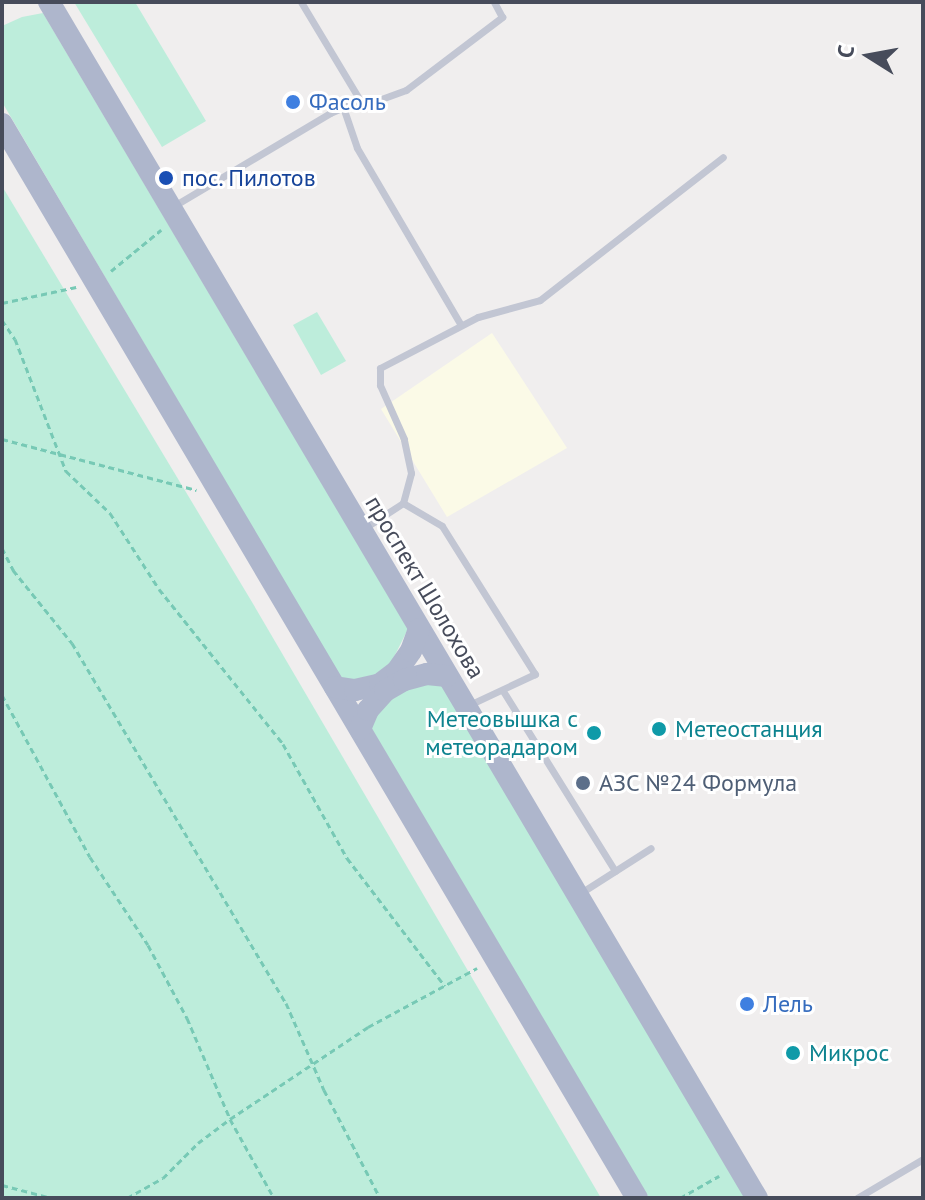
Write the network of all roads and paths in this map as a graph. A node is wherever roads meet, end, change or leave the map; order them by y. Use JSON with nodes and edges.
{"nodes":[{"id":1,"x":49,"y":2,"type":"edge"},
{"id":2,"x":301,"y":2,"type":"edge"},
{"id":3,"x":494,"y":2,"type":"edge"},
{"id":4,"x":360,"y":100,"type":"junction"},
{"id":5,"x":343,"y":107,"type":"junction"},
{"id":6,"x":2,"y":124,"type":"edge"},
{"id":7,"x":723,"y":157,"type":"dead end"},
{"id":8,"x":173,"y":213,"type":"junction"},
{"id":9,"x":97,"y":283,"type":"junction"},
{"id":10,"x":2,"y":303,"type":"edge"},
{"id":11,"x":2,"y":320,"type":"edge"},
{"id":12,"x":461,"y":325,"type":"junction"},
{"id":13,"x":2,"y":439,"type":"edge"},
{"id":14,"x":63,"y":455,"type":"junction"},
{"id":15,"x":223,"y":497,"type":"junction"},
{"id":16,"x":403,"y":503,"type":"junction"},
{"id":17,"x":361,"y":531,"type":"junction"},
{"id":18,"x":2,"y":548,"type":"edge"},
{"id":19,"x":419,"y":629,"type":"junction"},
{"id":20,"x":447,"y":676,"type":"junction"},
{"id":21,"x":335,"y":687,"type":"junction"},
{"id":22,"x":503,"y":691,"type":"junction"},
{"id":23,"x":2,"y":695,"type":"edge"},
{"id":24,"x":465,"y":706,"type":"junction"},
{"id":25,"x":360,"y":729,"type":"junction"},
{"id":26,"x":651,"y":848,"type":"dead end"},
{"id":27,"x":615,"y":871,"type":"junction"},
{"id":28,"x":577,"y":895,"type":"junction"},
{"id":29,"x":495,"y":958,"type":"junction"},
{"id":30,"x":445,"y":986,"type":"junction"},
{"id":31,"x":313,"y":1064,"type":"junction"},
{"id":32,"x":230,"y":1119,"type":"junction"},
{"id":33,"x":923,"y":1159,"type":"edge"},
{"id":34,"x":737,"y":1165,"type":"junction"},
{"id":35,"x":2,"y":1185,"type":"edge"},
{"id":36,"x":52,"y":1198,"type":"edge"},
{"id":37,"x":127,"y":1198,"type":"edge"},
{"id":38,"x":274,"y":1198,"type":"edge"},
{"id":39,"x":380,"y":1198,"type":"edge"},
{"id":40,"x":637,"y":1198,"type":"edge"},
{"id":41,"x":680,"y":1198,"type":"edge"},
{"id":42,"x":757,"y":1198,"type":"edge"},
{"id":43,"x":857,"y":1198,"type":"edge"}],
"edges":[{"from":1,"to":8,"type":"main road","name":"проспект Шолохова"},
{"from":2,"to":4,"type":"lane"},
{"from":3,"to":4,"type":"lane"},
{"from":4,"to":5,"type":"lane"},
{"from":5,"to":8,"type":"lane"},
{"from":5,"to":12,"type":"lane"},
{"from":6,"to":9,"type":"main road"},
{"from":7,"to":12,"type":"lane"},
{"from":8,"to":9,"type":"path"},
{"from":8,"to":17,"type":"main road","name":"проспект Шолохова"},
{"from":9,"to":10,"type":"path"},
{"from":9,"to":15,"type":"main road"},
{"from":11,"to":14,"type":"path"},
{"from":12,"to":16,"type":"lane"},
{"from":13,"to":14,"type":"path"},
{"from":14,"to":15,"type":"path"},
{"from":14,"to":30,"type":"path"},
{"from":15,"to":21,"type":"main road"},
{"from":16,"to":17,"type":"lane"},
{"from":16,"to":22,"type":"lane"},
{"from":17,"to":19,"type":"main road","name":"проспект Шолохова"},
{"from":18,"to":31,"type":"path"},
{"from":19,"to":20,"type":"main road","name":"проспект Шолохова"},
{"from":19,"to":21,"type":"main road"},
{"from":20,"to":24,"type":"main road","name":"проспект Шолохова"},
{"from":20,"to":25,"type":"main road"},
{"from":21,"to":25,"type":"main road"},
{"from":22,"to":24,"type":"lane"},
{"from":22,"to":27,"type":"lane"},
{"from":23,"to":32,"type":"path"},
{"from":24,"to":28,"type":"main road","name":"проспект Шолохова"},
{"from":25,"to":29,"type":"main road"},
{"from":26,"to":27,"type":"lane"},
{"from":27,"to":28,"type":"lane"},
{"from":28,"to":34,"type":"main road","name":"проспект Шолохова"},
{"from":29,"to":30,"type":"path"},
{"from":29,"to":40,"type":"main road"},
{"from":30,"to":31,"type":"path"},
{"from":31,"to":32,"type":"path"},
{"from":31,"to":39,"type":"path"},
{"from":32,"to":37,"type":"path"},
{"from":32,"to":38,"type":"path"},
{"from":33,"to":43,"type":"lane"},
{"from":34,"to":41,"type":"path"},
{"from":34,"to":42,"type":"main road","name":"проспект Шолохова"},
{"from":35,"to":36,"type":"path"}]}
